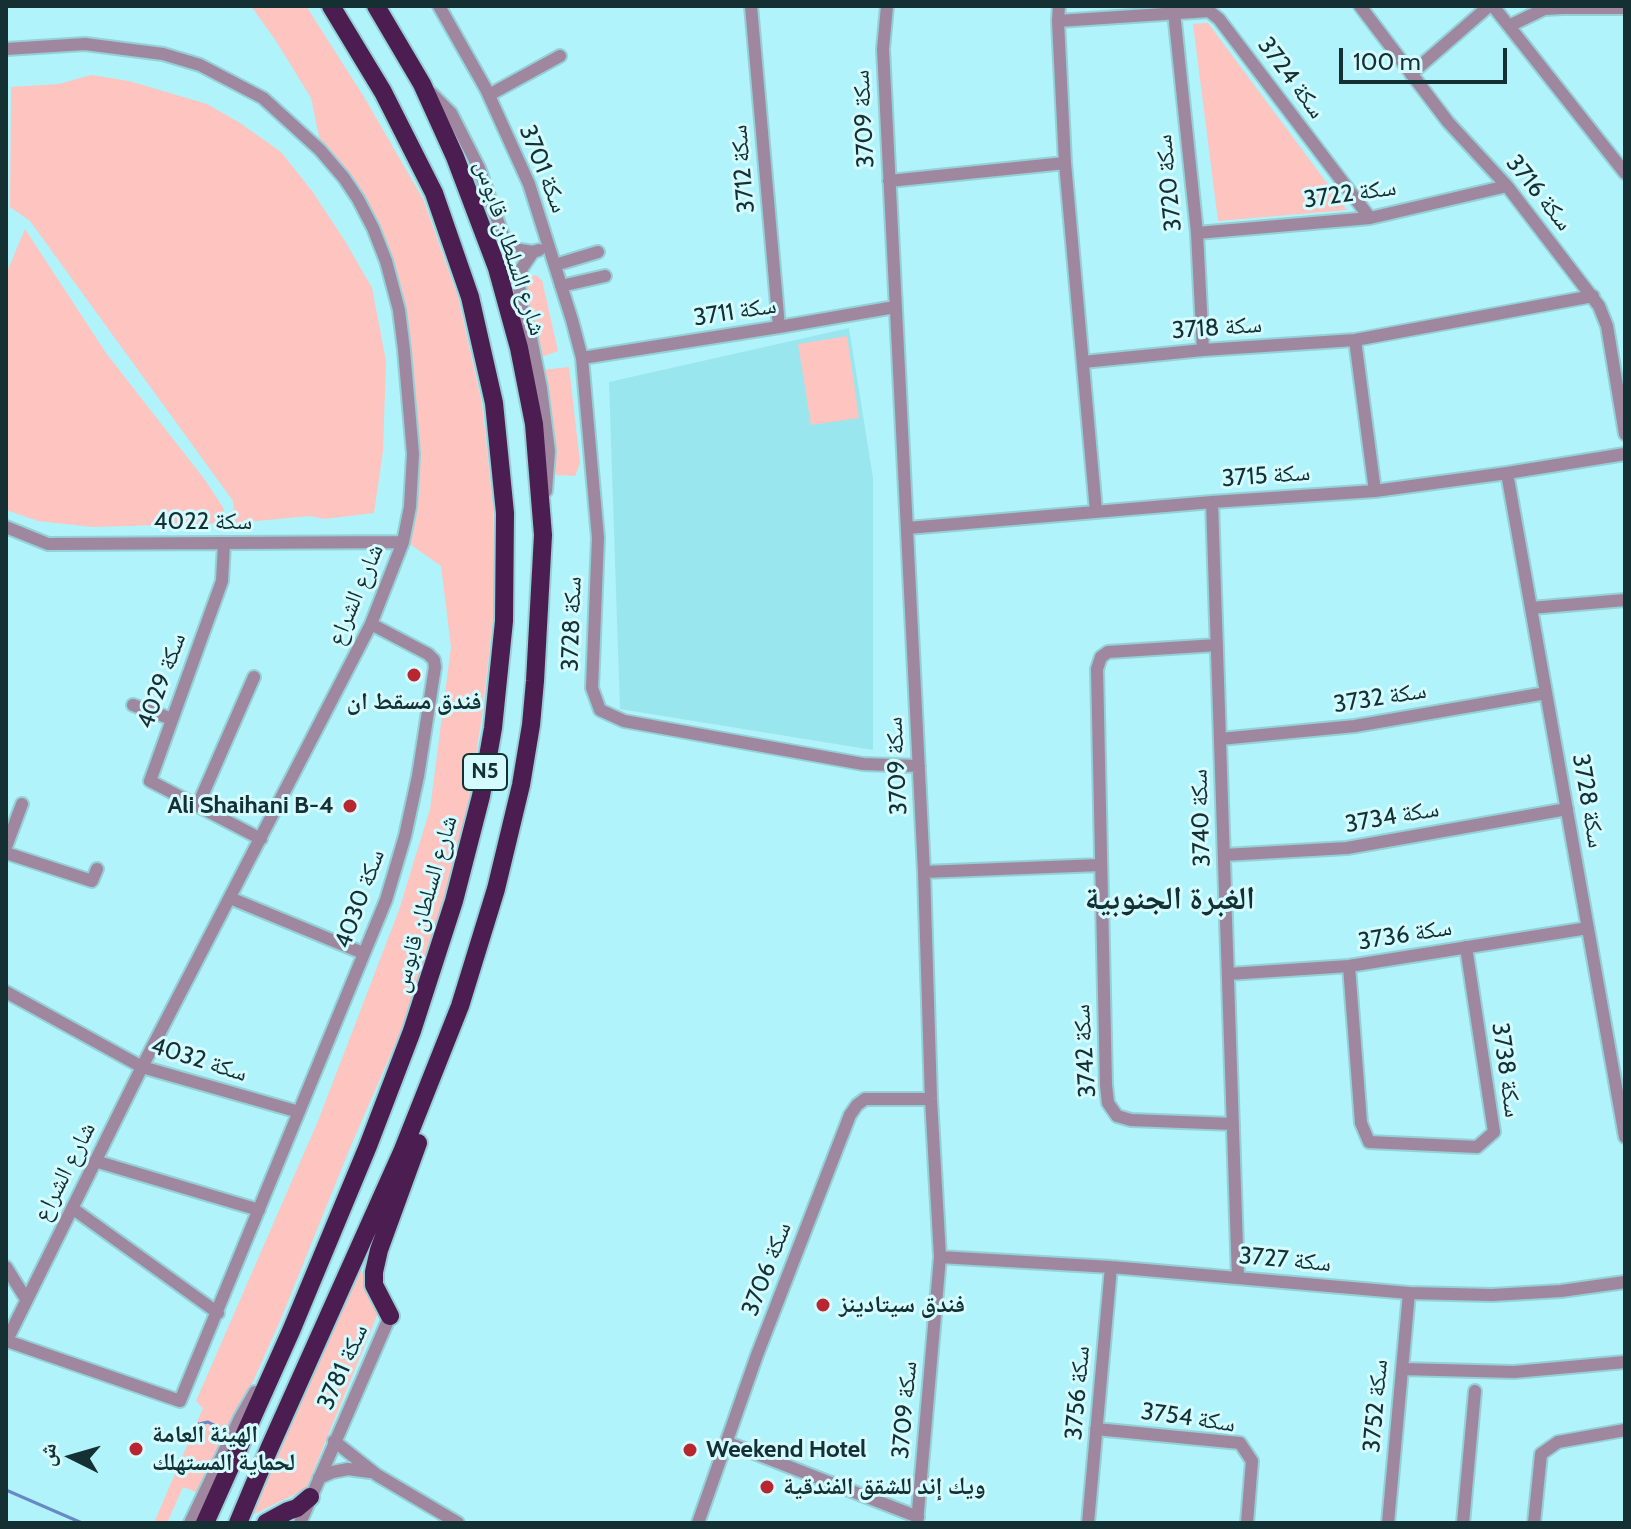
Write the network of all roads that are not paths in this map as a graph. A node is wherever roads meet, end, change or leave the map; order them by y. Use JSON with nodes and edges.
{"nodes":[{"id":1,"x":331,"y":6,"type":"edge"},
{"id":2,"x":376,"y":6,"type":"edge"},
{"id":3,"x":439,"y":6,"type":"edge"},
{"id":4,"x":751,"y":6,"type":"edge"},
{"id":5,"x":887,"y":6,"type":"edge"},
{"id":6,"x":1059,"y":6,"type":"edge"},
{"id":7,"x":1360,"y":6,"type":"edge"},
{"id":8,"x":1491,"y":6,"type":"edge"},
{"id":9,"x":1563,"y":7,"type":"edge"},
{"id":10,"x":1625,"y":8,"type":"edge"},
{"id":11,"x":1174,"y":12,"type":"junction"},
{"id":12,"x":1058,"y":21,"type":"junction"},
{"id":13,"x":1509,"y":26,"type":"junction"},
{"id":14,"x":6,"y":49,"type":"edge"},
{"id":15,"x":560,"y":56,"type":"dead end"},
{"id":16,"x":1411,"y":74,"type":"junction"},
{"id":17,"x":422,"y":84,"type":"junction"},
{"id":18,"x":489,"y":95,"type":"junction"},
{"id":19,"x":1065,"y":163,"type":"junction"},
{"id":20,"x":1625,"y":173,"type":"edge"},
{"id":21,"x":889,"y":181,"type":"junction"},
{"id":22,"x":1507,"y":186,"type":"junction"},
{"id":23,"x":1370,"y":218,"type":"junction"},
{"id":24,"x":1197,"y":233,"type":"junction"},
{"id":25,"x":550,"y":247,"type":"junction"},
{"id":26,"x":533,"y":252,"type":"junction"},
{"id":27,"x":598,"y":252,"type":"dead end"},
{"id":28,"x":555,"y":265,"type":"junction"},
{"id":29,"x":605,"y":276,"type":"dead end"},
{"id":30,"x":561,"y":286,"type":"junction"},
{"id":31,"x":1593,"y":296,"type":"junction"},
{"id":32,"x":895,"y":307,"type":"junction"},
{"id":33,"x":779,"y":327,"type":"junction"},
{"id":34,"x":1355,"y":340,"type":"junction"},
{"id":35,"x":1203,"y":350,"type":"junction"},
{"id":36,"x":582,"y":358,"type":"junction"},
{"id":37,"x":1083,"y":362,"type":"junction"},
{"id":38,"x":1625,"y":434,"type":"edge"},
{"id":39,"x":1625,"y":454,"type":"edge"},
{"id":40,"x":1507,"y":473,"type":"junction"},
{"id":41,"x":1375,"y":491,"type":"junction"},
{"id":42,"x":1212,"y":502,"type":"junction"},
{"id":43,"x":1096,"y":511,"type":"junction"},
{"id":44,"x":6,"y":527,"type":"edge"},
{"id":45,"x":908,"y":528,"type":"junction"},
{"id":46,"x":543,"y":535,"type":"junction"},
{"id":47,"x":403,"y":542,"type":"junction"},
{"id":48,"x":224,"y":544,"type":"junction"},
{"id":49,"x":1625,"y":600,"type":"edge"},
{"id":50,"x":1531,"y":608,"type":"junction"},
{"id":51,"x":371,"y":624,"type":"junction"},
{"id":52,"x":1217,"y":645,"type":"junction"},
{"id":53,"x":254,"y":677,"type":"dead end"},
{"id":54,"x":1546,"y":693,"type":"junction"},
{"id":55,"x":133,"y":705,"type":"dead end"},
{"id":56,"x":172,"y":719,"type":"junction"},
{"id":57,"x":1220,"y":739,"type":"junction"},
{"id":58,"x":919,"y":766,"type":"junction"},
{"id":59,"x":22,"y":804,"type":"dead end"},
{"id":60,"x":198,"y":805,"type":"junction"},
{"id":61,"x":1567,"y":809,"type":"junction"},
{"id":62,"x":261,"y":839,"type":"junction"},
{"id":63,"x":6,"y":847,"type":"edge"},
{"id":64,"x":6,"y":853,"type":"edge"},
{"id":65,"x":1224,"y":855,"type":"junction"},
{"id":66,"x":1100,"y":865,"type":"junction"},
{"id":67,"x":97,"y":869,"type":"dead end"},
{"id":68,"x":924,"y":872,"type":"junction"},
{"id":69,"x":230,"y":898,"type":"junction"},
{"id":70,"x":1588,"y":928,"type":"junction"},
{"id":71,"x":1466,"y":947,"type":"junction"},
{"id":72,"x":363,"y":953,"type":"junction"},
{"id":73,"x":1349,"y":966,"type":"junction"},
{"id":74,"x":1228,"y":974,"type":"junction"},
{"id":75,"x":6,"y":992,"type":"edge"},
{"id":76,"x":460,"y":1006,"type":"junction"},
{"id":77,"x":142,"y":1067,"type":"junction"},
{"id":78,"x":931,"y":1099,"type":"junction"},
{"id":79,"x":299,"y":1112,"type":"junction"},
{"id":80,"x":1233,"y":1124,"type":"junction"},
{"id":81,"x":1624,"y":1128,"type":"edge"},
{"id":82,"x":95,"y":1161,"type":"junction"},
{"id":83,"x":72,"y":1208,"type":"junction"},
{"id":84,"x":259,"y":1210,"type":"junction"},
{"id":85,"x":940,"y":1257,"type":"junction"},
{"id":86,"x":6,"y":1267,"type":"edge"},
{"id":87,"x":1111,"y":1267,"type":"junction"},
{"id":88,"x":1238,"y":1278,"type":"junction"},
{"id":89,"x":1625,"y":1282,"type":"edge"},
{"id":90,"x":1409,"y":1293,"type":"junction"},
{"id":91,"x":26,"y":1299,"type":"junction"},
{"id":92,"x":218,"y":1313,"type":"junction"},
{"id":93,"x":390,"y":1316,"type":"joint"},
{"id":94,"x":291,"y":1331,"type":"junction"},
{"id":95,"x":6,"y":1341,"type":"edge"},
{"id":96,"x":1625,"y":1362,"type":"edge"},
{"id":97,"x":1402,"y":1369,"type":"junction"},
{"id":98,"x":1475,"y":1391,"type":"dead end"},
{"id":99,"x":1096,"y":1429,"type":"junction"},
{"id":100,"x":1625,"y":1430,"type":"edge"},
{"id":101,"x":334,"y":1441,"type":"junction"},
{"id":102,"x":726,"y":1442,"type":"junction"},
{"id":103,"x":377,"y":1475,"type":"junction"},
{"id":104,"x":319,"y":1478,"type":"junction"},
{"id":105,"x":310,"y":1497,"type":"junction"},
{"id":106,"x":918,"y":1520,"type":"edge"},
{"id":107,"x":190,"y":1523,"type":"edge"},
{"id":108,"x":205,"y":1523,"type":"edge"},
{"id":109,"x":238,"y":1523,"type":"edge"},
{"id":110,"x":266,"y":1523,"type":"edge"},
{"id":111,"x":300,"y":1523,"type":"edge"},
{"id":112,"x":458,"y":1523,"type":"edge"},
{"id":113,"x":698,"y":1523,"type":"edge"},
{"id":114,"x":1088,"y":1523,"type":"edge"},
{"id":115,"x":1247,"y":1523,"type":"edge"},
{"id":116,"x":1388,"y":1523,"type":"edge"},
{"id":117,"x":1463,"y":1523,"type":"edge"},
{"id":118,"x":1534,"y":1523,"type":"edge"}],
"edges":[{"from":1,"to":94,"type":"highway","name":"شارع السلطان قابوس","number":"N5"},
{"from":2,"to":17,"type":"highway","name":"شارع السلطان قابوس","number":"N5"},
{"from":3,"to":18,"type":"street","name":"سكة 3701"},
{"from":4,"to":33,"type":"street","name":"سكة 3712"},
{"from":5,"to":21,"type":"street","name":"سكة 3709"},
{"from":6,"to":12,"type":"street"},
{"from":7,"to":16,"type":"street","name":"سكة 3716"},
{"from":8,"to":13,"type":"street"},
{"from":8,"to":16,"type":"street"},
{"from":9,"to":10,"type":"street"},
{"from":9,"to":13,"type":"street"},
{"from":11,"to":12,"type":"street","name":"سكة 3724"},
{"from":11,"to":23,"type":"street","name":"سكة 3724"},
{"from":11,"to":24,"type":"street","name":"سكة 3720"},
{"from":12,"to":19,"type":"street"},
{"from":13,"to":20,"type":"street"},
{"from":14,"to":47,"type":"street","name":"شارع الشراع"},
{"from":15,"to":18,"type":"street"},
{"from":16,"to":22,"type":"street","name":"سكة 3716"},
{"from":17,"to":26,"type":"street"},
{"from":17,"to":46,"type":"highway","name":"شارع السلطان قابوس","number":"N5"},
{"from":18,"to":25,"type":"street","name":"سكة 3701"},
{"from":19,"to":21,"type":"street"},
{"from":19,"to":37,"type":"street"},
{"from":21,"to":32,"type":"street","name":"سكة 3709"},
{"from":22,"to":23,"type":"street","name":"سكة 3722"},
{"from":22,"to":31,"type":"street","name":"سكة 3716"},
{"from":23,"to":24,"type":"street","name":"سكة 3722"},
{"from":24,"to":35,"type":"street","name":"سكة 3720"},
{"from":25,"to":26,"type":"street"},
{"from":25,"to":28,"type":"street","name":"سكة 3701"},
{"from":26,"to":46,"type":"street"},
{"from":27,"to":28,"type":"street"},
{"from":28,"to":30,"type":"street","name":"سكة 3701"},
{"from":29,"to":30,"type":"street"},
{"from":30,"to":36,"type":"street","name":"سكة 3701"},
{"from":31,"to":34,"type":"street","name":"سكة 3718"},
{"from":31,"to":38,"type":"street","name":"سكة 3716"},
{"from":32,"to":33,"type":"street","name":"سكة 3711"},
{"from":32,"to":45,"type":"street","name":"سكة 3709"},
{"from":33,"to":36,"type":"street","name":"سكة 3711"},
{"from":34,"to":35,"type":"street","name":"سكة 3718"},
{"from":34,"to":41,"type":"street"},
{"from":35,"to":37,"type":"street","name":"سكة 3718"},
{"from":36,"to":58,"type":"street","name":"سكة 3728"},
{"from":37,"to":43,"type":"street"},
{"from":39,"to":40,"type":"street","name":"سكة 3715"},
{"from":40,"to":41,"type":"street","name":"سكة 3715"},
{"from":40,"to":50,"type":"street","name":"سكة 3728"},
{"from":41,"to":42,"type":"street","name":"سكة 3715"},
{"from":42,"to":43,"type":"street","name":"سكة 3715"},
{"from":42,"to":52,"type":"street","name":"سكة 3740"},
{"from":43,"to":45,"type":"street","name":"سكة 3715"},
{"from":44,"to":48,"type":"street","name":"سكة 4022"},
{"from":45,"to":58,"type":"street","name":"سكة 3709"},
{"from":46,"to":76,"type":"highway","name":"شارع السلطان قابوس","number":"N5"},
{"from":47,"to":48,"type":"street","name":"سكة 4022"},
{"from":47,"to":51,"type":"street","name":"شارع الشراع"},
{"from":48,"to":56,"type":"street","name":"سكة 4029"},
{"from":49,"to":50,"type":"street"},
{"from":50,"to":54,"type":"street","name":"سكة 3728"},
{"from":51,"to":62,"type":"street","name":"شارع الشراع"},
{"from":51,"to":72,"type":"street","name":"سكة 4030"},
{"from":52,"to":57,"type":"street","name":"سكة 3740"},
{"from":52,"to":66,"type":"street","name":"سكة 3742"},
{"from":53,"to":60,"type":"street"},
{"from":54,"to":57,"type":"street","name":"سكة 3732"},
{"from":54,"to":61,"type":"street","name":"سكة 3728"},
{"from":55,"to":56,"type":"street"},
{"from":56,"to":60,"type":"street","name":"سكة 4029"},
{"from":57,"to":65,"type":"street","name":"سكة 3740"},
{"from":58,"to":68,"type":"street","name":"سكة 3709"},
{"from":59,"to":63,"type":"street"},
{"from":60,"to":62,"type":"street","name":"سكة 4029"},
{"from":61,"to":65,"type":"street","name":"سكة 3734"},
{"from":61,"to":70,"type":"street","name":"سكة 3728"},
{"from":62,"to":69,"type":"street","name":"شارع الشراع"},
{"from":64,"to":67,"type":"street"},
{"from":65,"to":74,"type":"street","name":"سكة 3740"},
{"from":66,"to":68,"type":"street"},
{"from":66,"to":80,"type":"street","name":"سكة 3742"},
{"from":68,"to":78,"type":"street","name":"سكة 3709"},
{"from":69,"to":72,"type":"street"},
{"from":69,"to":77,"type":"street","name":"شارع الشراع"},
{"from":70,"to":71,"type":"street","name":"سكة 3736"},
{"from":70,"to":81,"type":"street","name":"سكة 3728"},
{"from":71,"to":73,"type":"street","name":"سكة 3736"},
{"from":71,"to":73,"type":"street","name":"سكة 3738"},
{"from":72,"to":79,"type":"street","name":"سكة 4030"},
{"from":73,"to":74,"type":"street","name":"سكة 3736"},
{"from":74,"to":80,"type":"street","name":"سكة 3740"},
{"from":75,"to":77,"type":"street","name":"سكة 4032"},
{"from":76,"to":93,"type":"highway"},
{"from":76,"to":109,"type":"highway","name":"شارع السلطان قابوس","number":"N5"},
{"from":77,"to":79,"type":"street","name":"سكة 4032"},
{"from":77,"to":82,"type":"street","name":"شارع الشراع"},
{"from":78,"to":85,"type":"street","name":"سكة 3709"},
{"from":78,"to":102,"type":"street","name":"سكة 3706"},
{"from":79,"to":84,"type":"street","name":"سكة 4030"},
{"from":80,"to":88,"type":"street","name":"سكة 3740"},
{"from":82,"to":83,"type":"street","name":"شارع الشراع"},
{"from":82,"to":84,"type":"street"},
{"from":83,"to":91,"type":"street","name":"شارع الشراع"},
{"from":83,"to":92,"type":"street"},
{"from":84,"to":92,"type":"street","name":"سكة 4030"},
{"from":85,"to":87,"type":"street","name":"سكة 3727"},
{"from":85,"to":106,"type":"street","name":"سكة 3709"},
{"from":86,"to":91,"type":"street"},
{"from":87,"to":88,"type":"street","name":"سكة 3727"},
{"from":87,"to":99,"type":"street","name":"سكة 3756"},
{"from":88,"to":90,"type":"street","name":"سكة 3727"},
{"from":89,"to":90,"type":"street","name":"سكة 3727"},
{"from":90,"to":97,"type":"street","name":"سكة 3752"},
{"from":91,"to":95,"type":"street","name":"شارع الشراع"},
{"from":92,"to":95,"type":"street","name":"سكة 4030"},
{"from":93,"to":101,"type":"street","name":"سكة 3781"},
{"from":94,"to":107,"type":"street"},
{"from":94,"to":108,"type":"highway","name":"شارع السلطان قابوس","number":"N5"},
{"from":96,"to":97,"type":"street"},
{"from":97,"to":116,"type":"street","name":"سكة 3752"},
{"from":98,"to":117,"type":"street"},
{"from":99,"to":114,"type":"street","name":"سكة 3756"},
{"from":99,"to":115,"type":"street","name":"سكة 3754"},
{"from":100,"to":118,"type":"street"},
{"from":101,"to":103,"type":"street"},
{"from":101,"to":104,"type":"street","name":"سكة 3781"},
{"from":102,"to":106,"type":"street"},
{"from":102,"to":113,"type":"street","name":"سكة 3706"},
{"from":103,"to":104,"type":"street"},
{"from":103,"to":112,"type":"street"},
{"from":104,"to":105,"type":"street","name":"سكة 3781"},
{"from":105,"to":110,"type":"highway"},
{"from":105,"to":111,"type":"street","name":"سكة 3781"}]}
